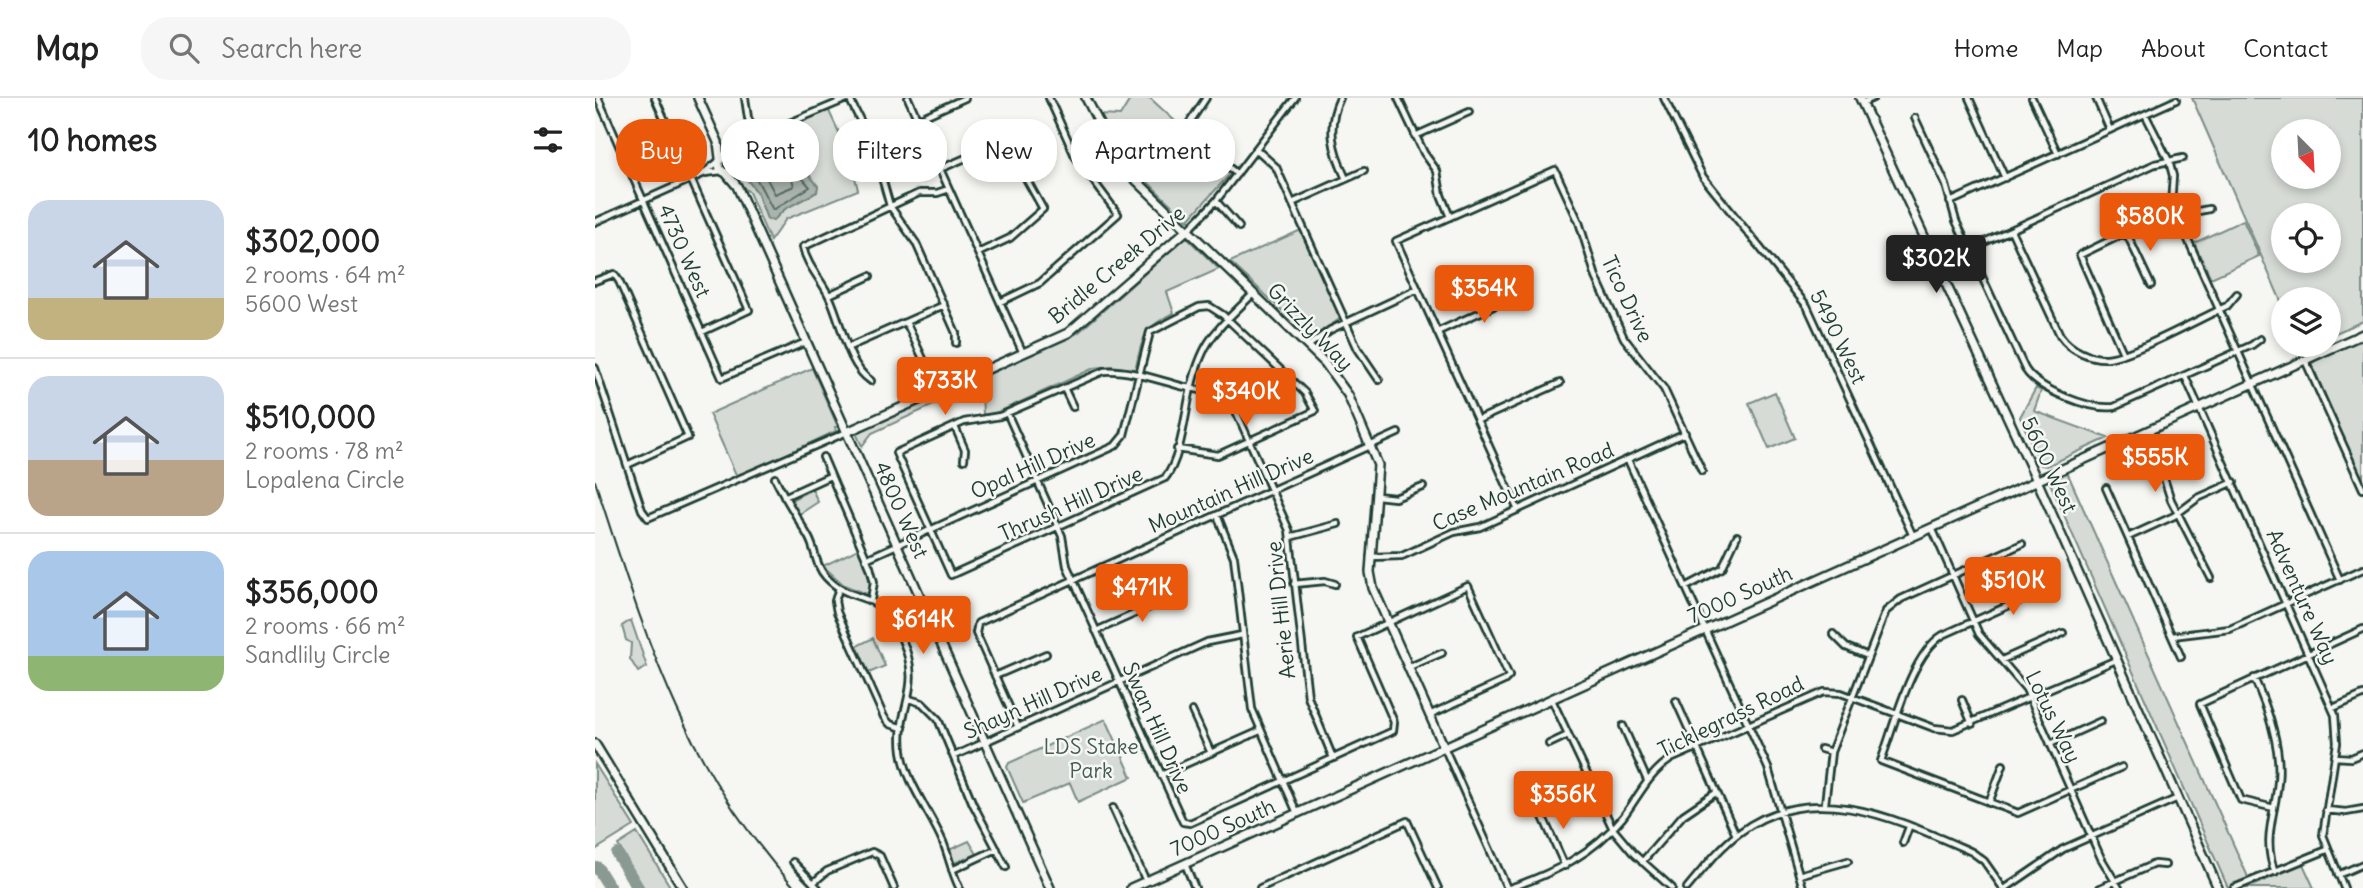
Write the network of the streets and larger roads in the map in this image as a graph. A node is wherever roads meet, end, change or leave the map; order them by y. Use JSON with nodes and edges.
{"nodes":[{"id":1,"x":598,"y":98,"type":"edge"},
{"id":2,"x":655,"y":98,"type":"edge"},
{"id":3,"x":698,"y":98,"type":"edge"},
{"id":4,"x":745,"y":98,"type":"edge"},
{"id":5,"x":908,"y":98,"type":"edge"},
{"id":6,"x":965,"y":98,"type":"edge"},
{"id":7,"x":1049,"y":98,"type":"edge"},
{"id":8,"x":1086,"y":98,"type":"edge"},
{"id":9,"x":1206,"y":98,"type":"edge"},
{"id":10,"x":1295,"y":98,"type":"edge"},
{"id":11,"x":1340,"y":98,"type":"edge"},
{"id":12,"x":1398,"y":98,"type":"edge"},
{"id":13,"x":1664,"y":98,"type":"edge"},
{"id":14,"x":1873,"y":98,"type":"edge"},
{"id":15,"x":1969,"y":98,"type":"edge"},
{"id":16,"x":2032,"y":98,"type":"edge"},
{"id":17,"x":2096,"y":98,"type":"edge"},
{"id":18,"x":1861,"y":100,"type":"edge"},
{"id":19,"x":2176,"y":100,"type":"edge"},
{"id":20,"x":1469,"y":112,"type":"dead end"},
{"id":21,"x":2145,"y":114,"type":"junction"},
{"id":22,"x":1915,"y":118,"type":"dead end"},
{"id":23,"x":665,"y":119,"type":"edge"},
{"id":24,"x":748,"y":119,"type":"edge"},
{"id":25,"x":800,"y":119,"type":"edge"},
{"id":26,"x":918,"y":119,"type":"joint"},
{"id":27,"x":2111,"y":130,"type":"junction"},
{"id":28,"x":1415,"y":136,"type":"junction"},
{"id":29,"x":718,"y":142,"type":"junction"},
{"id":30,"x":721,"y":145,"type":"edge"},
{"id":31,"x":1256,"y":149,"type":"junction"},
{"id":32,"x":2058,"y":154,"type":"junction"},
{"id":33,"x":2183,"y":158,"type":"dead end"},
{"id":34,"x":720,"y":159,"type":"junction"},
{"id":35,"x":2169,"y":160,"type":"junction"},
{"id":36,"x":721,"y":162,"type":"edge"},
{"id":37,"x":947,"y":166,"type":"edge"},
{"id":38,"x":707,"y":171,"type":"edge"},
{"id":39,"x":1364,"y":171,"type":"dead end"},
{"id":40,"x":1237,"y":174,"type":"junction"},
{"id":41,"x":2005,"y":178,"type":"junction"},
{"id":42,"x":1346,"y":179,"type":"junction"},
{"id":43,"x":685,"y":182,"type":"edge"},
{"id":44,"x":693,"y":182,"type":"edge"},
{"id":45,"x":733,"y":182,"type":"edge"},
{"id":46,"x":737,"y":182,"type":"edge"},
{"id":47,"x":946,"y":182,"type":"edge"},
{"id":48,"x":737,"y":186,"type":"junction"},
{"id":49,"x":949,"y":189,"type":"junction"},
{"id":50,"x":2172,"y":196,"type":"junction"},
{"id":51,"x":644,"y":201,"type":"junction"},
{"id":52,"x":1216,"y":201,"type":"junction"},
{"id":53,"x":1950,"y":202,"type":"junction"},
{"id":54,"x":1292,"y":203,"type":"junction"},
{"id":55,"x":2180,"y":204,"type":"junction"},
{"id":56,"x":890,"y":206,"type":"junction"},
{"id":57,"x":2170,"y":207,"type":"junction"},
{"id":58,"x":2194,"y":209,"type":"junction"},
{"id":59,"x":2209,"y":209,"type":"dead end"},
{"id":60,"x":2162,"y":215,"type":"junction"},
{"id":61,"x":2178,"y":216,"type":"junction"},
{"id":62,"x":1450,"y":217,"type":"junction"},
{"id":63,"x":595,"y":222,"type":"edge"},
{"id":64,"x":1239,"y":227,"type":"dead end"},
{"id":65,"x":1187,"y":230,"type":"junction"},
{"id":66,"x":2011,"y":230,"type":"junction"},
{"id":67,"x":2126,"y":232,"type":"junction"},
{"id":68,"x":1969,"y":249,"type":"junction"},
{"id":69,"x":978,"y":253,"type":"junction"},
{"id":70,"x":870,"y":276,"type":"dead end"},
{"id":71,"x":595,"y":281,"type":"edge"},
{"id":72,"x":2151,"y":285,"type":"dead end"},
{"id":73,"x":1418,"y":289,"type":"junction"},
{"id":74,"x":1253,"y":293,"type":"junction"},
{"id":75,"x":2237,"y":293,"type":"dead end"},
{"id":76,"x":1520,"y":294,"type":"dead end"},
{"id":77,"x":829,"y":295,"type":"junction"},
{"id":78,"x":1000,"y":302,"type":"junction"},
{"id":79,"x":944,"y":305,"type":"junction"},
{"id":80,"x":2219,"y":310,"type":"junction"},
{"id":81,"x":1228,"y":319,"type":"junction"},
{"id":82,"x":906,"y":322,"type":"junction"},
{"id":83,"x":1346,"y":322,"type":"junction"},
{"id":84,"x":702,"y":332,"type":"junction"},
{"id":85,"x":1437,"y":332,"type":"junction"},
{"id":86,"x":2363,"y":334,"type":"edge"},
{"id":87,"x":2260,"y":338,"type":"dead end"},
{"id":88,"x":806,"y":342,"type":"junction"},
{"id":89,"x":956,"y":343,"type":"dead end"},
{"id":90,"x":1308,"y":346,"type":"junction"},
{"id":91,"x":849,"y":347,"type":"junction"},
{"id":92,"x":2238,"y":352,"type":"junction"},
{"id":93,"x":1023,"y":354,"type":"junction"},
{"id":94,"x":2123,"y":354,"type":"junction"},
{"id":95,"x":2305,"y":360,"type":"junction"},
{"id":96,"x":595,"y":368,"type":"edge"},
{"id":97,"x":1137,"y":376,"type":"junction"},
{"id":98,"x":2185,"y":376,"type":"junction"},
{"id":99,"x":1379,"y":380,"type":"dead end"},
{"id":100,"x":871,"y":381,"type":"dead end"},
{"id":101,"x":1560,"y":383,"type":"dead end"},
{"id":102,"x":2252,"y":383,"type":"junction"},
{"id":103,"x":1064,"y":388,"type":"junction"},
{"id":104,"x":1191,"y":388,"type":"junction"},
{"id":105,"x":938,"y":392,"type":"junction"},
{"id":106,"x":1073,"y":407,"type":"dead end"},
{"id":107,"x":2199,"y":407,"type":"junction"},
{"id":108,"x":1007,"y":413,"type":"junction"},
{"id":109,"x":1478,"y":421,"type":"junction"},
{"id":110,"x":955,"y":427,"type":"junction"},
{"id":111,"x":847,"y":432,"type":"junction"},
{"id":112,"x":1398,"y":433,"type":"dead end"},
{"id":113,"x":1685,"y":433,"type":"junction"},
{"id":114,"x":1249,"y":441,"type":"junction"},
{"id":115,"x":1371,"y":445,"type":"junction"},
{"id":116,"x":1177,"y":449,"type":"junction"},
{"id":117,"x":823,"y":457,"type":"dead end"},
{"id":118,"x":964,"y":460,"type":"dead end"},
{"id":119,"x":1629,"y":460,"type":"junction"},
{"id":120,"x":2159,"y":463,"type":"dead end"},
{"id":121,"x":627,"y":465,"type":"junction"},
{"id":122,"x":1702,"y":471,"type":"dead end"},
{"id":123,"x":830,"y":476,"type":"junction"},
{"id":124,"x":775,"y":478,"type":"dead end"},
{"id":125,"x":2036,"y":480,"type":"junction"},
{"id":126,"x":1038,"y":481,"type":"junction"},
{"id":127,"x":2234,"y":482,"type":"junction"},
{"id":128,"x":1423,"y":487,"type":"dead end"},
{"id":129,"x":2106,"y":488,"type":"dead end"},
{"id":130,"x":2363,"y":489,"type":"edge"},
{"id":131,"x":1272,"y":490,"type":"junction"},
{"id":132,"x":1377,"y":496,"type":"junction"},
{"id":133,"x":784,"y":497,"type":"junction"},
{"id":134,"x":1518,"y":510,"type":"junction"},
{"id":135,"x":2178,"y":514,"type":"junction"},
{"id":136,"x":1217,"y":515,"type":"junction"},
{"id":137,"x":1338,"y":524,"type":"dead end"},
{"id":138,"x":1058,"y":527,"type":"junction"},
{"id":139,"x":1931,"y":528,"type":"junction"},
{"id":140,"x":931,"y":529,"type":"junction"},
{"id":141,"x":1737,"y":536,"type":"dead end"},
{"id":142,"x":1913,"y":536,"type":"junction"},
{"id":143,"x":1290,"y":537,"type":"junction"},
{"id":144,"x":2128,"y":537,"type":"junction"},
{"id":145,"x":2022,"y":544,"type":"dead end"},
{"id":146,"x":897,"y":545,"type":"junction"},
{"id":147,"x":1370,"y":557,"type":"junction"},
{"id":148,"x":866,"y":559,"type":"junction"},
{"id":149,"x":2363,"y":569,"type":"edge"},
{"id":150,"x":1953,"y":576,"type":"junction"},
{"id":151,"x":2211,"y":578,"type":"dead end"},
{"id":152,"x":1073,"y":580,"type":"junction"},
{"id":153,"x":2340,"y":580,"type":"junction"},
{"id":154,"x":1294,"y":584,"type":"junction"},
{"id":155,"x":1335,"y":584,"type":"dead end"},
{"id":156,"x":1686,"y":587,"type":"junction"},
{"id":157,"x":839,"y":588,"type":"junction"},
{"id":158,"x":2043,"y":590,"type":"dead end"},
{"id":159,"x":1179,"y":593,"type":"dead end"},
{"id":160,"x":871,"y":600,"type":"junction"},
{"id":161,"x":2287,"y":604,"type":"junction"},
{"id":162,"x":1387,"y":621,"type":"junction"},
{"id":163,"x":1973,"y":621,"type":"junction"},
{"id":164,"x":1705,"y":629,"type":"junction"},
{"id":165,"x":2363,"y":629,"type":"edge"},
{"id":166,"x":1096,"y":631,"type":"junction"},
{"id":167,"x":1833,"y":634,"type":"dead end"},
{"id":168,"x":2063,"y":634,"type":"dead end"},
{"id":169,"x":1242,"y":635,"type":"junction"},
{"id":170,"x":2172,"y":636,"type":"junction"},
{"id":171,"x":1442,"y":653,"type":"dead end"},
{"id":172,"x":2309,"y":653,"type":"junction"},
{"id":173,"x":1046,"y":654,"type":"dead end"},
{"id":174,"x":1868,"y":656,"type":"junction"},
{"id":175,"x":2181,"y":657,"type":"dead end"},
{"id":176,"x":2002,"y":660,"type":"junction"},
{"id":177,"x":2117,"y":660,"type":"junction"},
{"id":178,"x":1408,"y":668,"type":"junction"},
{"id":179,"x":995,"y":676,"type":"junction"},
{"id":180,"x":2254,"y":678,"type":"junction"},
{"id":181,"x":1119,"y":682,"type":"junction"},
{"id":182,"x":2363,"y":695,"type":"edge"},
{"id":183,"x":1852,"y":697,"type":"junction"},
{"id":184,"x":909,"y":699,"type":"junction"},
{"id":185,"x":1552,"y":699,"type":"junction"},
{"id":186,"x":2030,"y":699,"type":"junction"},
{"id":187,"x":1962,"y":700,"type":"dead end"},
{"id":188,"x":1676,"y":701,"type":"dead end"},
{"id":189,"x":2333,"y":708,"type":"junction"},
{"id":190,"x":1192,"y":711,"type":"dead end"},
{"id":191,"x":1429,"y":715,"type":"junction"},
{"id":192,"x":1899,"y":715,"type":"junction"},
{"id":193,"x":2101,"y":721,"type":"dead end"},
{"id":194,"x":1748,"y":723,"type":"junction"},
{"id":195,"x":1972,"y":724,"type":"junction"},
{"id":196,"x":1623,"y":726,"type":"dead end"},
{"id":197,"x":1018,"y":727,"type":"junction"},
{"id":198,"x":903,"y":728,"type":"junction"},
{"id":199,"x":1260,"y":731,"type":"junction"},
{"id":200,"x":1568,"y":735,"type":"junction"},
{"id":201,"x":986,"y":742,"type":"junction"},
{"id":202,"x":595,"y":744,"type":"edge"},
{"id":203,"x":1549,"y":744,"type":"dead end"},
{"id":204,"x":2050,"y":744,"type":"junction"},
{"id":205,"x":1696,"y":746,"type":"junction"},
{"id":206,"x":1444,"y":747,"type":"junction"},
{"id":207,"x":1821,"y":749,"type":"dead end"},
{"id":208,"x":1831,"y":752,"type":"junction"},
{"id":209,"x":1211,"y":753,"type":"junction"},
{"id":210,"x":2363,"y":753,"type":"edge"},
{"id":211,"x":954,"y":756,"type":"junction"},
{"id":212,"x":2335,"y":757,"type":"junction"},
{"id":213,"x":1333,"y":758,"type":"junction"},
{"id":214,"x":2003,"y":765,"type":"dead end"},
{"id":215,"x":2122,"y":767,"type":"dead end"},
{"id":216,"x":1161,"y":775,"type":"junction"},
{"id":217,"x":1647,"y":780,"type":"junction"},
{"id":218,"x":1283,"y":781,"type":"junction"},
{"id":219,"x":2071,"y":790,"type":"junction"},
{"id":220,"x":1717,"y":792,"type":"junction"},
{"id":221,"x":2178,"y":799,"type":"junction"},
{"id":222,"x":1989,"y":803,"type":"junction"},
{"id":223,"x":1825,"y":804,"type":"junction"},
{"id":224,"x":1538,"y":806,"type":"dead end"},
{"id":225,"x":1113,"y":808,"type":"dead end"},
{"id":226,"x":2274,"y":808,"type":"junction"},
{"id":227,"x":2363,"y":809,"type":"edge"},
{"id":228,"x":2326,"y":810,"type":"junction"},
{"id":229,"x":1781,"y":811,"type":"junction"},
{"id":230,"x":1297,"y":813,"type":"junction"},
{"id":231,"x":1909,"y":827,"type":"junction"},
{"id":232,"x":1613,"y":829,"type":"junction"},
{"id":233,"x":1736,"y":835,"type":"junction"},
{"id":234,"x":2091,"y":837,"type":"junction"},
{"id":235,"x":1903,"y":843,"type":"dead end"},
{"id":236,"x":997,"y":849,"type":"junction"},
{"id":237,"x":2327,"y":850,"type":"junction"},
{"id":238,"x":1848,"y":861,"type":"dead end"},
{"id":239,"x":793,"y":862,"type":"dead end"},
{"id":240,"x":1642,"y":862,"type":"junction"},
{"id":241,"x":1185,"y":864,"type":"junction"},
{"id":242,"x":2363,"y":864,"type":"edge"},
{"id":243,"x":2165,"y":865,"type":"dead end"},
{"id":244,"x":1565,"y":866,"type":"junction"},
{"id":245,"x":1006,"y":867,"type":"dead end"},
{"id":246,"x":952,"y":870,"type":"junction"},
{"id":247,"x":2275,"y":872,"type":"junction"},
{"id":248,"x":1799,"y":875,"type":"junction"},
{"id":249,"x":2338,"y":875,"type":"junction"},
{"id":250,"x":1146,"y":881,"type":"junction"},
{"id":251,"x":2114,"y":881,"type":"junction"},
{"id":252,"x":815,"y":886,"type":"edge"},
{"id":253,"x":959,"y":887,"type":"edge"},
{"id":254,"x":683,"y":888,"type":"edge"},
{"id":255,"x":894,"y":888,"type":"edge"},
{"id":256,"x":1051,"y":888,"type":"edge"},
{"id":257,"x":1131,"y":888,"type":"edge"},
{"id":258,"x":1195,"y":888,"type":"edge"},
{"id":259,"x":1260,"y":888,"type":"edge"},
{"id":260,"x":1437,"y":888,"type":"edge"},
{"id":261,"x":1508,"y":888,"type":"edge"},
{"id":262,"x":1672,"y":888,"type":"edge"},
{"id":263,"x":1687,"y":888,"type":"edge"},
{"id":264,"x":1803,"y":888,"type":"edge"},
{"id":265,"x":2004,"y":888,"type":"edge"},
{"id":266,"x":2100,"y":888,"type":"edge"},
{"id":267,"x":2119,"y":888,"type":"edge"},
{"id":268,"x":2218,"y":888,"type":"edge"},
{"id":269,"x":2234,"y":888,"type":"edge"},
{"id":270,"x":2344,"y":888,"type":"edge"}],
"edges":[{"from":1,"to":51,"type":"street","name":"4730 West"},
{"from":2,"to":23,"type":"street"},
{"from":3,"to":29,"type":"street","name":"4800 West"},
{"from":4,"to":24,"type":"street"},
{"from":5,"to":26,"type":"street"},
{"from":6,"to":26,"type":"street"},
{"from":7,"to":78,"type":"street"},
{"from":8,"to":65,"type":"street","name":"Grizzly Way"},
{"from":9,"to":40,"type":"street"},
{"from":10,"to":31,"type":"street","name":"Bridle Creek Drive"},
{"from":11,"to":42,"type":"street"},
{"from":12,"to":28,"type":"street"},
{"from":13,"to":142,"type":"street","name":"5490 West"},
{"from":14,"to":18,"type":"street"},
{"from":15,"to":41,"type":"street"},
{"from":16,"to":32,"type":"street"},
{"from":17,"to":27,"type":"street"},
{"from":18,"to":125,"type":"street","name":"5600 West"},
{"from":19,"to":21,"type":"street"},
{"from":20,"to":28,"type":"street"},
{"from":21,"to":27,"type":"street"},
{"from":21,"to":35,"type":"street"},
{"from":22,"to":53,"type":"street"},
{"from":25,"to":56,"type":"street"},
{"from":27,"to":32,"type":"street"},
{"from":28,"to":62,"type":"street"},
{"from":29,"to":30,"type":"street","name":"4800 West"},
{"from":29,"to":34,"type":"street","name":"4800 West"},
{"from":31,"to":40,"type":"street","name":"Bridle Creek Drive"},
{"from":31,"to":54,"type":"street"},
{"from":32,"to":41,"type":"street"},
{"from":33,"to":35,"type":"street"},
{"from":34,"to":36,"type":"street","name":"4800 West"},
{"from":34,"to":38,"type":"street"},
{"from":35,"to":50,"type":"street"},
{"from":35,"to":66,"type":"street"},
{"from":37,"to":69,"type":"street"},
{"from":39,"to":42,"type":"street"},
{"from":40,"to":52,"type":"street","name":"Bridle Creek Drive"},
{"from":41,"to":53,"type":"street"},
{"from":42,"to":54,"type":"street"},
{"from":43,"to":51,"type":"street"},
{"from":44,"to":84,"type":"street"},
{"from":45,"to":48,"type":"street","name":"4800 West"},
{"from":46,"to":48,"type":"street","name":"4800 West"},
{"from":47,"to":49,"type":"street"},
{"from":48,"to":88,"type":"street","name":"4800 West"},
{"from":49,"to":56,"type":"street"},
{"from":49,"to":69,"type":"street"},
{"from":50,"to":55,"type":"street"},
{"from":50,"to":57,"type":"street"},
{"from":51,"to":63,"type":"street"},
{"from":51,"to":84,"type":"street","name":"4730 West"},
{"from":52,"to":64,"type":"street"},
{"from":52,"to":65,"type":"street","name":"Bridle Creek Drive"},
{"from":53,"to":68,"type":"street"},
{"from":54,"to":83,"type":"street"},
{"from":55,"to":57,"type":"street"},
{"from":55,"to":58,"type":"street"},
{"from":55,"to":61,"type":"street"},
{"from":56,"to":77,"type":"street"},
{"from":56,"to":79,"type":"street"},
{"from":57,"to":60,"type":"street"},
{"from":57,"to":61,"type":"street"},
{"from":58,"to":59,"type":"street"},
{"from":58,"to":61,"type":"street"},
{"from":60,"to":61,"type":"street"},
{"from":60,"to":67,"type":"street"},
{"from":61,"to":80,"type":"street"},
{"from":62,"to":73,"type":"street"},
{"from":62,"to":113,"type":"street","name":"Tico Drive"},
{"from":65,"to":74,"type":"street","name":"Grizzly Way"},
{"from":65,"to":93,"type":"street","name":"Bridle Creek Drive"},
{"from":66,"to":68,"type":"street"},
{"from":66,"to":94,"type":"street"},
{"from":67,"to":72,"type":"street"},
{"from":67,"to":94,"type":"street"},
{"from":68,"to":98,"type":"street"},
{"from":69,"to":78,"type":"street"},
{"from":70,"to":77,"type":"street"},
{"from":71,"to":121,"type":"street"},
{"from":73,"to":83,"type":"street"},
{"from":73,"to":85,"type":"street"},
{"from":74,"to":81,"type":"street","name":"Thrush Hill Drive"},
{"from":74,"to":90,"type":"street","name":"Grizzly Way"},
{"from":75,"to":80,"type":"street"},
{"from":76,"to":85,"type":"street"},
{"from":77,"to":91,"type":"street"},
{"from":78,"to":93,"type":"street"},
{"from":79,"to":82,"type":"street"},
{"from":79,"to":89,"type":"street"},
{"from":80,"to":92,"type":"street"},
{"from":80,"to":94,"type":"street"},
{"from":81,"to":97,"type":"street","name":"Opal Hill Drive"},
{"from":81,"to":104,"type":"street","name":"Thrush Hill Drive"},
{"from":81,"to":114,"type":"street"},
{"from":82,"to":91,"type":"street"},
{"from":82,"to":105,"type":"street"},
{"from":83,"to":90,"type":"street"},
{"from":83,"to":99,"type":"street"},
{"from":84,"to":88,"type":"street","name":"4730 West"},
{"from":85,"to":109,"type":"street"},
{"from":86,"to":95,"type":"street","name":"7000 South"},
{"from":87,"to":92,"type":"street"},
{"from":88,"to":111,"type":"street","name":"4800 West"},
{"from":90,"to":115,"type":"street","name":"Grizzly Way"},
{"from":91,"to":100,"type":"street"},
{"from":92,"to":98,"type":"street"},
{"from":92,"to":102,"type":"street"},
{"from":93,"to":105,"type":"street","name":"Bridle Creek Drive"},
{"from":95,"to":102,"type":"street","name":"7000 South"},
{"from":95,"to":130,"type":"street"},
{"from":96,"to":121,"type":"street"},
{"from":97,"to":103,"type":"street","name":"Aerie Hill Drive"},
{"from":97,"to":104,"type":"street","name":"Aerie Hill Drive"},
{"from":97,"to":126,"type":"street","name":"Opal Hill Drive"},
{"from":98,"to":107,"type":"street","name":"Adventure Way"},
{"from":101,"to":109,"type":"street"},
{"from":102,"to":107,"type":"street","name":"7000 South"},
{"from":102,"to":153,"type":"street"},
{"from":103,"to":106,"type":"street"},
{"from":103,"to":108,"type":"street","name":"Aerie Hill Drive"},
{"from":104,"to":114,"type":"street","name":"Aerie Hill Drive"},
{"from":104,"to":116,"type":"street","name":"Thrush Hill Drive"},
{"from":105,"to":111,"type":"street","name":"Bridle Creek Drive"},
{"from":107,"to":125,"type":"street","name":"7000 South"},
{"from":107,"to":127,"type":"street","name":"Adventure Way"},
{"from":108,"to":110,"type":"street","name":"Aerie Hill Drive"},
{"from":108,"to":126,"type":"street","name":"Swan Hill Drive"},
{"from":109,"to":134,"type":"street"},
{"from":110,"to":118,"type":"street"},
{"from":110,"to":140,"type":"street","name":"Aerie Hill Drive"},
{"from":111,"to":121,"type":"street","name":"Bridle Creek Drive"},
{"from":111,"to":146,"type":"street","name":"4800 West"},
{"from":112,"to":115,"type":"street","name":"Mountain Hill Drive"},
{"from":113,"to":119,"type":"street","name":"Case Mountain Road"},
{"from":113,"to":122,"type":"street","name":"Tico Drive"},
{"from":114,"to":116,"type":"street"},
{"from":114,"to":131,"type":"street","name":"Aerie Hill Drive"},
{"from":115,"to":131,"type":"street","name":"Mountain Hill Drive"},
{"from":115,"to":132,"type":"street","name":"Grizzly Way"},
{"from":116,"to":138,"type":"street","name":"Thrush Hill Drive"},
{"from":117,"to":123,"type":"street"},
{"from":119,"to":134,"type":"street","name":"Case Mountain Road"},
{"from":119,"to":156,"type":"street"},
{"from":120,"to":135,"type":"street"},
{"from":123,"to":133,"type":"street"},
{"from":123,"to":148,"type":"street"},
{"from":124,"to":133,"type":"street"},
{"from":125,"to":139,"type":"street","name":"7000 South"},
{"from":125,"to":177,"type":"street","name":"5600 West"},
{"from":126,"to":138,"type":"street","name":"Swan Hill Drive"},
{"from":126,"to":140,"type":"street","name":"Opal Hill Drive"},
{"from":127,"to":135,"type":"street"},
{"from":127,"to":161,"type":"street","name":"Adventure Way"},
{"from":128,"to":132,"type":"street"},
{"from":129,"to":144,"type":"street"},
{"from":131,"to":136,"type":"street","name":"Mountain Hill Drive"},
{"from":131,"to":143,"type":"street","name":"Aerie Hill Drive"},
{"from":132,"to":147,"type":"street","name":"Grizzly Way"},
{"from":133,"to":157,"type":"street"},
{"from":134,"to":147,"type":"street","name":"Case Mountain Road"},
{"from":135,"to":144,"type":"street"},
{"from":135,"to":151,"type":"street"},
{"from":136,"to":152,"type":"street","name":"Mountain Hill Drive"},
{"from":136,"to":169,"type":"street"},
{"from":137,"to":143,"type":"street"},
{"from":138,"to":140,"type":"street","name":"Thrush Hill Drive"},
{"from":138,"to":152,"type":"street","name":"Swan Hill Drive"},
{"from":139,"to":142,"type":"street","name":"7000 South"},
{"from":139,"to":150,"type":"street","name":"Lotus Way"},
{"from":140,"to":146,"type":"street","name":"Opal Hill Drive"},
{"from":141,"to":156,"type":"street"},
{"from":142,"to":164,"type":"street","name":"7000 South"},
{"from":143,"to":154,"type":"street","name":"Aerie Hill Drive"},
{"from":144,"to":170,"type":"street"},
{"from":145,"to":150,"type":"street"},
{"from":146,"to":148,"type":"street","name":"Opal Hill Drive"},
{"from":146,"to":201,"type":"street","name":"4800 West"},
{"from":147,"to":162,"type":"street","name":"Grizzly Way"},
{"from":148,"to":160,"type":"street"},
{"from":149,"to":153,"type":"street"},
{"from":150,"to":163,"type":"street","name":"Lotus Way"},
{"from":150,"to":174,"type":"street"},
{"from":152,"to":166,"type":"street","name":"Swan Hill Drive"},
{"from":152,"to":179,"type":"street","name":"Mountain Hill Drive"},
{"from":153,"to":161,"type":"street"},
{"from":154,"to":155,"type":"street"},
{"from":154,"to":213,"type":"street","name":"Aerie Hill Drive"},
{"from":156,"to":164,"type":"street"},
{"from":157,"to":160,"type":"street"},
{"from":157,"to":198,"type":"street"},
{"from":158,"to":163,"type":"street"},
{"from":159,"to":166,"type":"street"},
{"from":160,"to":184,"type":"street"},
{"from":161,"to":170,"type":"street"},
{"from":161,"to":172,"type":"street","name":"Adventure Way"},
{"from":162,"to":178,"type":"street","name":"Grizzly Way"},
{"from":162,"to":191,"type":"street"},
{"from":162,"to":213,"type":"street"},
{"from":163,"to":176,"type":"street","name":"Lotus Way"},
{"from":163,"to":192,"type":"street"},
{"from":164,"to":185,"type":"street","name":"7000 South"},
{"from":164,"to":194,"type":"street"},
{"from":165,"to":172,"type":"street"},
{"from":166,"to":181,"type":"street","name":"Swan Hill Drive"},
{"from":167,"to":174,"type":"street"},
{"from":168,"to":176,"type":"street"},
{"from":169,"to":181,"type":"street","name":"Shayn Hill Drive"},
{"from":169,"to":199,"type":"street"},
{"from":170,"to":175,"type":"street"},
{"from":171,"to":178,"type":"street"},
{"from":172,"to":180,"type":"street"},
{"from":172,"to":189,"type":"street","name":"Adventure Way"},
{"from":173,"to":179,"type":"street"},
{"from":174,"to":183,"type":"street"},
{"from":176,"to":186,"type":"street","name":"Lotus Way"},
{"from":177,"to":186,"type":"street","name":"Ticklegrass Road"},
{"from":177,"to":221,"type":"street","name":"5600 West"},
{"from":178,"to":191,"type":"street","name":"Grizzly Way"},
{"from":179,"to":197,"type":"street","name":"Mountain Hill Drive"},
{"from":180,"to":226,"type":"street"},
{"from":180,"to":226,"type":"street"},
{"from":181,"to":197,"type":"street","name":"Shayn Hill Drive"},
{"from":181,"to":216,"type":"street","name":"Swan Hill Drive"},
{"from":182,"to":189,"type":"street"},
{"from":183,"to":192,"type":"street","name":"Ticklegrass Road"},
{"from":183,"to":194,"type":"street","name":"Ticklegrass Road"},
{"from":183,"to":208,"type":"street"},
{"from":184,"to":198,"type":"street"},
{"from":184,"to":211,"type":"street"},
{"from":185,"to":200,"type":"street"},
{"from":185,"to":206,"type":"street","name":"7000 South"},
{"from":186,"to":195,"type":"street","name":"Ticklegrass Road"},
{"from":186,"to":204,"type":"street","name":"Lotus Way"},
{"from":187,"to":195,"type":"street"},
{"from":188,"to":205,"type":"street"},
{"from":189,"to":212,"type":"street","name":"Adventure Way"},
{"from":190,"to":209,"type":"street"},
{"from":191,"to":206,"type":"street","name":"Grizzly Way"},
{"from":192,"to":195,"type":"street","name":"Ticklegrass Road"},
{"from":192,"to":222,"type":"street"},
{"from":193,"to":204,"type":"street"},
{"from":194,"to":205,"type":"street","name":"Ticklegrass Road"},
{"from":194,"to":229,"type":"street"},
{"from":196,"to":217,"type":"street"},
{"from":197,"to":201,"type":"street","name":"Shayn Hill Drive"},
{"from":198,"to":246,"type":"street"},
{"from":199,"to":209,"type":"street"},
{"from":199,"to":218,"type":"street"},
{"from":200,"to":203,"type":"street"},
{"from":200,"to":232,"type":"street"},
{"from":201,"to":211,"type":"street","name":"Shayn Hill Drive"},
{"from":201,"to":256,"type":"street","name":"4800 West"},
{"from":202,"to":254,"type":"street"},
{"from":204,"to":219,"type":"street","name":"Lotus Way"},
{"from":205,"to":217,"type":"street","name":"Ticklegrass Road"},
{"from":205,"to":220,"type":"street"},
{"from":206,"to":230,"type":"street","name":"7000 South"},
{"from":206,"to":261,"type":"street"},
{"from":207,"to":208,"type":"street"},
{"from":208,"to":223,"type":"street"},
{"from":209,"to":216,"type":"street"},
{"from":210,"to":212,"type":"street"},
{"from":211,"to":236,"type":"street"},
{"from":212,"to":228,"type":"street","name":"Adventure Way"},
{"from":213,"to":218,"type":"street"},
{"from":214,"to":222,"type":"street"},
{"from":215,"to":219,"type":"street"},
{"from":216,"to":218,"type":"street","name":"Swan Hill Drive"},
{"from":217,"to":232,"type":"street","name":"Ticklegrass Road"},
{"from":218,"to":230,"type":"street"},
{"from":219,"to":222,"type":"street"},
{"from":219,"to":234,"type":"street","name":"Lotus Way"},
{"from":220,"to":233,"type":"street"},
{"from":220,"to":240,"type":"street"},
{"from":221,"to":234,"type":"street"},
{"from":221,"to":268,"type":"street","name":"5600 West"},
{"from":223,"to":229,"type":"street"},
{"from":223,"to":231,"type":"street"},
{"from":224,"to":244,"type":"street"},
{"from":225,"to":250,"type":"street"},
{"from":226,"to":247,"type":"street"},
{"from":227,"to":228,"type":"street"},
{"from":228,"to":237,"type":"street","name":"Adventure Way"},
{"from":229,"to":233,"type":"street"},
{"from":229,"to":248,"type":"street"},
{"from":230,"to":241,"type":"street","name":"7000 South"},
{"from":231,"to":235,"type":"street"},
{"from":231,"to":265,"type":"street"},
{"from":232,"to":240,"type":"street"},
{"from":232,"to":244,"type":"street","name":"Ticklegrass Road"},
{"from":233,"to":263,"type":"street"},
{"from":234,"to":251,"type":"street","name":"Lotus Way"},
{"from":234,"to":265,"type":"street"},
{"from":236,"to":245,"type":"street"},
{"from":236,"to":246,"type":"street"},
{"from":237,"to":247,"type":"street"},
{"from":237,"to":249,"type":"street","name":"Adventure Way"},
{"from":238,"to":248,"type":"street"},
{"from":239,"to":252,"type":"street"},
{"from":240,"to":262,"type":"street"},
{"from":241,"to":250,"type":"street","name":"7000 South"},
{"from":241,"to":258,"type":"street"},
{"from":242,"to":249,"type":"street"},
{"from":243,"to":251,"type":"street"},
{"from":244,"to":261,"type":"street","name":"Ticklegrass Road"},
{"from":246,"to":253,"type":"street"},
{"from":247,"to":269,"type":"street"},
{"from":248,"to":264,"type":"street"},
{"from":249,"to":270,"type":"street","name":"Adventure Way"},
{"from":250,"to":257,"type":"street","name":"7000 South"},
{"from":251,"to":266,"type":"street"},
{"from":251,"to":267,"type":"street","name":"Lotus Way"},
{"from":252,"to":255,"type":"street"},
{"from":259,"to":260,"type":"street"}]}
